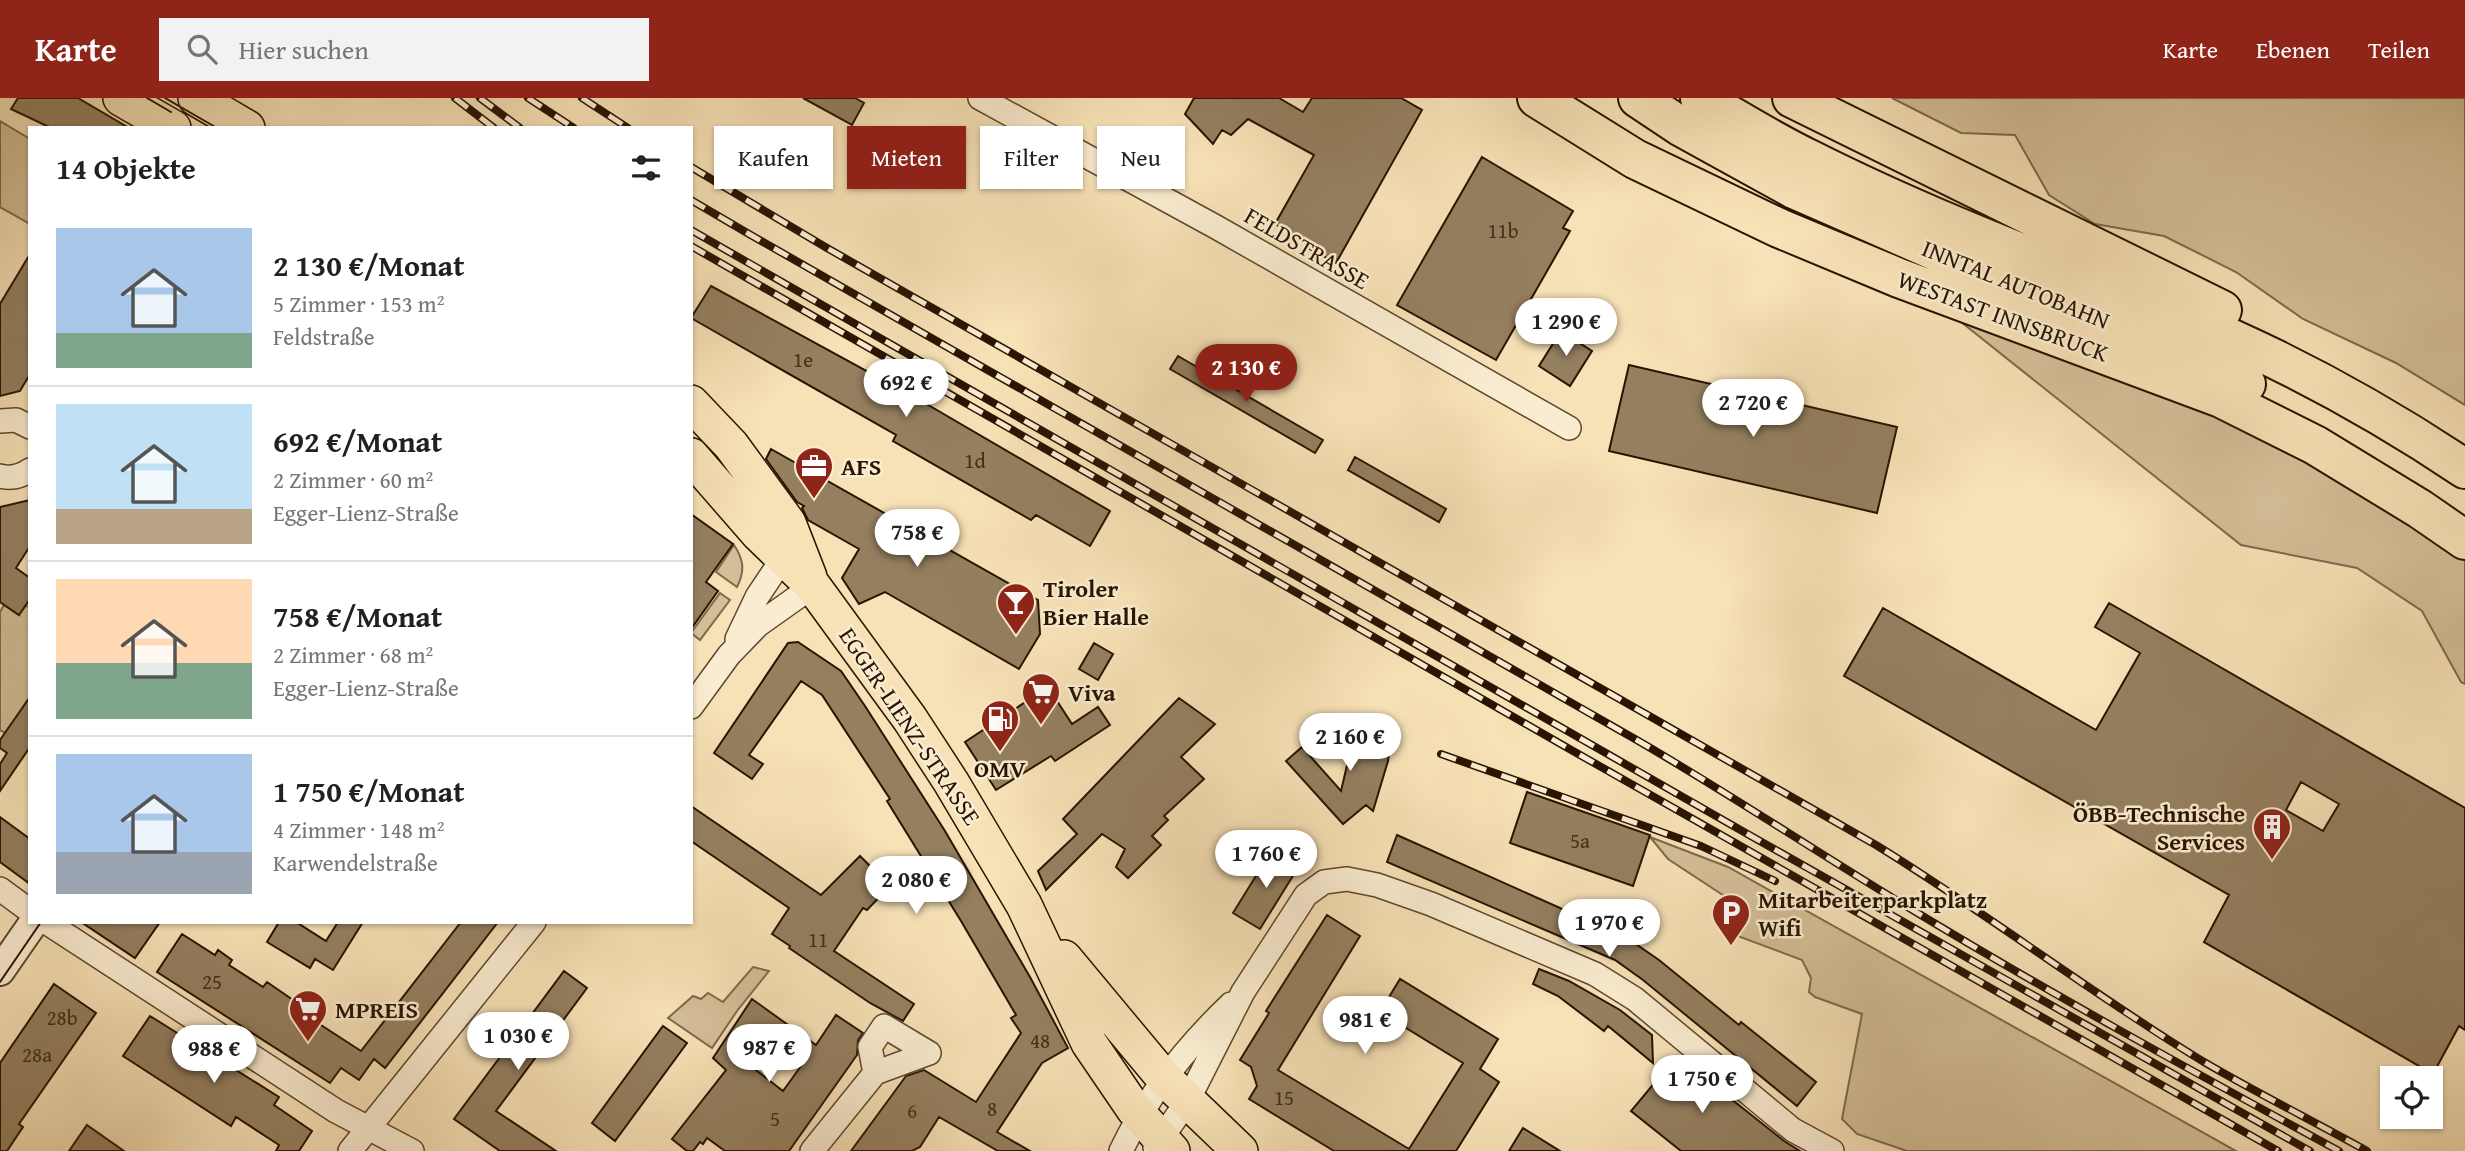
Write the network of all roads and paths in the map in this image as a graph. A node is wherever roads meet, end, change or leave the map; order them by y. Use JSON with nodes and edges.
{"nodes":[{"id":1,"x":121,"y":98,"type":"edge"},
{"id":2,"x":195,"y":98,"type":"edge"},
{"id":3,"x":980,"y":98,"type":"edge"},
{"id":4,"x":1537,"y":98,"type":"edge"},
{"id":5,"x":1638,"y":98,"type":"edge"},
{"id":6,"x":1700,"y":98,"type":"edge"},
{"id":7,"x":1792,"y":98,"type":"edge"},
{"id":8,"x":170,"y":126,"type":"edge"},
{"id":9,"x":244,"y":126,"type":"edge"},
{"id":10,"x":2113,"y":340,"type":"junction"},
{"id":11,"x":695,"y":416,"type":"edge"},
{"id":12,"x":0,"y":421,"type":"edge"},
{"id":13,"x":28,"y":421,"type":"edge"},
{"id":14,"x":1569,"y":428,"type":"dead end"},
{"id":15,"x":2465,"y":452,"type":"edge"},
{"id":16,"x":693,"y":458,"type":"edge"},
{"id":17,"x":2465,"y":469,"type":"edge"},
{"id":18,"x":28,"y":471,"type":"edge"},
{"id":19,"x":0,"y":476,"type":"edge"},
{"id":20,"x":2465,"y":514,"type":"edge"},
{"id":21,"x":2465,"y":540,"type":"edge"},
{"id":22,"x":783,"y":558,"type":"junction"},
{"id":23,"x":813,"y":586,"type":"junction"},
{"id":24,"x":729,"y":655,"type":"junction"},
{"id":25,"x":693,"y":705,"type":"edge"},
{"id":26,"x":0,"y":889,"type":"edge"},
{"id":27,"x":1024,"y":905,"type":"junction"},
{"id":28,"x":28,"y":910,"type":"edge"},
{"id":29,"x":33,"y":924,"type":"edge"},
{"id":30,"x":49,"y":924,"type":"edge"},
{"id":31,"x":532,"y":924,"type":"edge"},
{"id":32,"x":0,"y":971,"type":"edge"},
{"id":33,"x":1243,"y":992,"type":"junction"},
{"id":34,"x":875,"y":1073,"type":"dead end"},
{"id":35,"x":1176,"y":1090,"type":"junction"},
{"id":36,"x":369,"y":1129,"type":"junction"},
{"id":37,"x":1156,"y":1139,"type":"edge"},
{"id":38,"x":351,"y":1151,"type":"edge"},
{"id":39,"x":412,"y":1151,"type":"edge"},
{"id":40,"x":812,"y":1151,"type":"edge"},
{"id":41,"x":1121,"y":1151,"type":"edge"},
{"id":42,"x":1240,"y":1151,"type":"edge"},
{"id":43,"x":1832,"y":1151,"type":"edge"}],
"edges":[{"from":1,"to":8,"type":"main road"},
{"from":2,"to":9,"type":"main road"},
{"from":3,"to":14,"type":"street","name":"FELDSTRASSE"},
{"from":4,"to":10,"type":"highway","name":"WESTAST INNSBRUCK"},
{"from":5,"to":10,"type":"highway","name":"INNTAL AUTOBAHN"},
{"from":6,"to":17,"type":"highway","name":"INNTAL AUTOBAHN"},
{"from":7,"to":15,"type":"highway"},
{"from":10,"to":20,"type":"highway","name":"INNTAL AUTOBAHN"},
{"from":10,"to":21,"type":"highway","name":"WESTAST INNSBRUCK"},
{"from":11,"to":23,"type":"main road","name":"EGGER-LIENZ-STRASSE"},
{"from":12,"to":13,"type":"street"},
{"from":16,"to":22,"type":"main road","name":"EGGER-LIENZ-STRASSE"},
{"from":18,"to":19,"type":"street"},
{"from":22,"to":23,"type":"main road","name":"EGGER-LIENZ-STRASSE"},
{"from":22,"to":24,"type":"street"},
{"from":23,"to":24,"type":"street"},
{"from":23,"to":27,"type":"main road","name":"EGGER-LIENZ-STRASSE"},
{"from":24,"to":25,"type":"street"},
{"from":26,"to":28,"type":"street"},
{"from":27,"to":35,"type":"main road","name":"EGGER-LIENZ-STRASSE"},
{"from":27,"to":37,"type":"main road","name":"EGGER-LIENZ-STRASSE"},
{"from":29,"to":32,"type":"street"},
{"from":30,"to":36,"type":"street"},
{"from":31,"to":36,"type":"street"},
{"from":33,"to":35,"type":"street"},
{"from":33,"to":35,"type":"street"},
{"from":33,"to":43,"type":"street"},
{"from":34,"to":40,"type":"street"},
{"from":35,"to":37,"type":"street"},
{"from":35,"to":37,"type":"street"},
{"from":35,"to":42,"type":"main road","name":"EGGER-LIENZ-STRASSE"},
{"from":36,"to":38,"type":"street"},
{"from":36,"to":39,"type":"street"},
{"from":37,"to":41,"type":"street"}]}
